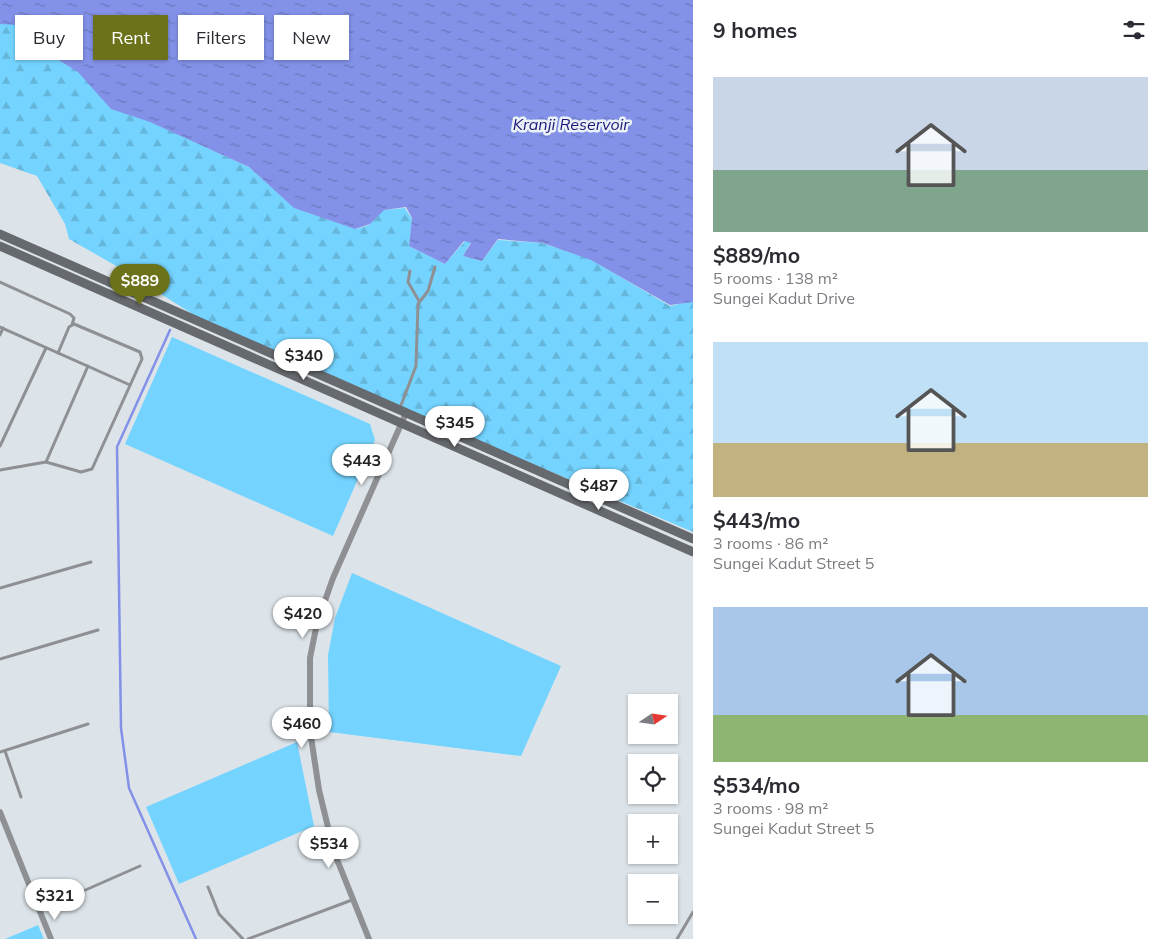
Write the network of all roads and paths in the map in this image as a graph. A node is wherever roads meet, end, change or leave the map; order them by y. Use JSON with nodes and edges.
{"nodes":[{"id":1,"x":0,"y":234,"type":"edge"},
{"id":2,"x":0,"y":246,"type":"edge"},
{"id":3,"x":435,"y":267,"type":"dead end"},
{"id":4,"x":410,"y":271,"type":"dead end"},
{"id":5,"x":0,"y":282,"type":"edge"},
{"id":6,"x":419,"y":301,"type":"junction"},
{"id":7,"x":72,"y":324,"type":"junction"},
{"id":8,"x":1,"y":328,"type":"edge"},
{"id":9,"x":0,"y":335,"type":"edge"},
{"id":10,"x":46,"y":348,"type":"junction"},
{"id":11,"x":58,"y":352,"type":"junction"},
{"id":12,"x":88,"y":366,"type":"junction"},
{"id":13,"x":130,"y":385,"type":"junction"},
{"id":14,"x":403,"y":411,"type":"junction"},
{"id":15,"x":402,"y":422,"type":"junction"},
{"id":16,"x":0,"y":446,"type":"edge"},
{"id":17,"x":46,"y":462,"type":"junction"},
{"id":18,"x":0,"y":470,"type":"edge"},
{"id":19,"x":693,"y":539,"type":"edge"},
{"id":20,"x":693,"y":552,"type":"edge"},
{"id":21,"x":90,"y":562,"type":"dead end"},
{"id":22,"x":0,"y":588,"type":"edge"},
{"id":23,"x":98,"y":630,"type":"dead end"},
{"id":24,"x":0,"y":659,"type":"edge"},
{"id":25,"x":88,"y":724,"type":"dead end"},
{"id":26,"x":5,"y":751,"type":"junction"},
{"id":27,"x":0,"y":752,"type":"edge"},
{"id":28,"x":21,"y":797,"type":"dead end"},
{"id":29,"x":0,"y":812,"type":"edge"},
{"id":30,"x":140,"y":866,"type":"dead end"},
{"id":31,"x":208,"y":887,"type":"dead end"},
{"id":32,"x":353,"y":900,"type":"junction"},
{"id":33,"x":39,"y":910,"type":"junction"},
{"id":34,"x":693,"y":912,"type":"edge"},
{"id":35,"x":51,"y":939,"type":"edge"},
{"id":36,"x":243,"y":939,"type":"edge"},
{"id":37,"x":248,"y":939,"type":"edge"},
{"id":38,"x":369,"y":939,"type":"edge"},
{"id":39,"x":677,"y":939,"type":"edge"}],
"edges":[{"from":1,"to":14,"type":"main road"},
{"from":2,"to":15,"type":"main road"},
{"from":3,"to":6,"type":"lane"},
{"from":4,"to":6,"type":"lane"},
{"from":5,"to":7,"type":"lane"},
{"from":6,"to":14,"type":"lane"},
{"from":7,"to":11,"type":"lane"},
{"from":7,"to":13,"type":"lane"},
{"from":8,"to":9,"type":"lane"},
{"from":8,"to":10,"type":"lane"},
{"from":10,"to":11,"type":"lane"},
{"from":10,"to":16,"type":"lane"},
{"from":11,"to":12,"type":"lane"},
{"from":12,"to":13,"type":"lane"},
{"from":12,"to":17,"type":"lane"},
{"from":13,"to":17,"type":"lane"},
{"from":14,"to":15,"type":"street"},
{"from":14,"to":19,"type":"main road"},
{"from":15,"to":20,"type":"main road"},
{"from":15,"to":32,"type":"street"},
{"from":17,"to":18,"type":"lane"},
{"from":21,"to":22,"type":"lane"},
{"from":23,"to":24,"type":"lane"},
{"from":25,"to":26,"type":"lane"},
{"from":26,"to":27,"type":"lane"},
{"from":26,"to":28,"type":"lane"},
{"from":29,"to":33,"type":"street"},
{"from":30,"to":33,"type":"lane"},
{"from":31,"to":36,"type":"lane"},
{"from":32,"to":37,"type":"lane"},
{"from":32,"to":38,"type":"street"},
{"from":33,"to":35,"type":"street"},
{"from":34,"to":39,"type":"lane"}]}
